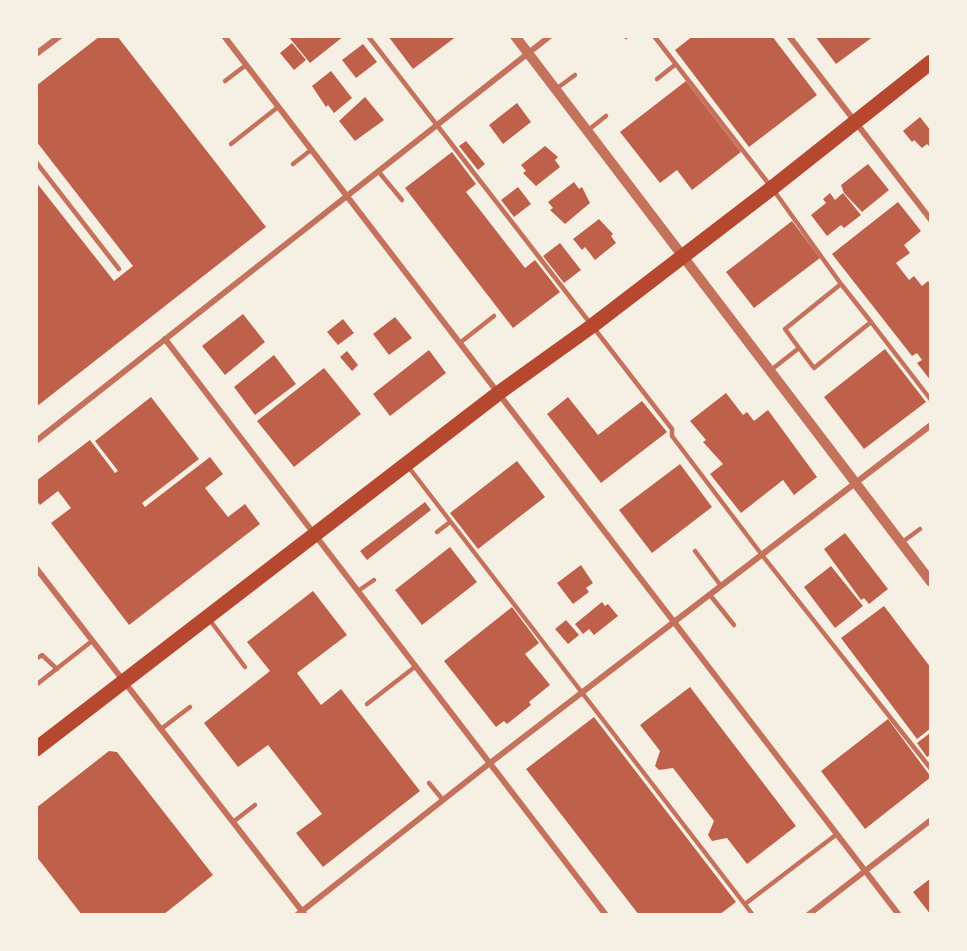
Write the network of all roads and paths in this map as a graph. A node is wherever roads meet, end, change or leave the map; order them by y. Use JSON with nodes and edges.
{"nodes":[{"id":1,"x":60,"y":36,"type":"edge"},
{"id":2,"x":224,"y":36,"type":"edge"},
{"id":3,"x":368,"y":36,"type":"edge"},
{"id":4,"x":515,"y":36,"type":"edge"},
{"id":5,"x":550,"y":36,"type":"edge"},
{"id":6,"x":654,"y":36,"type":"edge"},
{"id":7,"x":789,"y":36,"type":"edge"},
{"id":8,"x":528,"y":53,"type":"junction"},
{"id":9,"x":36,"y":54,"type":"edge"},
{"id":10,"x":931,"y":62,"type":"edge"},
{"id":11,"x":676,"y":64,"type":"junction"},
{"id":12,"x":246,"y":65,"type":"junction"},
{"id":13,"x":576,"y":75,"type":"dead end"},
{"id":14,"x":657,"y":79,"type":"dead end"},
{"id":15,"x":225,"y":81,"type":"dead end"},
{"id":16,"x":555,"y":90,"type":"junction"},
{"id":17,"x":278,"y":107,"type":"junction"},
{"id":18,"x":606,"y":116,"type":"dead end"},
{"id":19,"x":855,"y":123,"type":"junction"},
{"id":20,"x":437,"y":125,"type":"junction"},
{"id":21,"x":586,"y":131,"type":"junction"},
{"id":22,"x":231,"y":144,"type":"dead end"},
{"id":23,"x":311,"y":150,"type":"junction"},
{"id":24,"x":36,"y":162,"type":"edge"},
{"id":25,"x":293,"y":164,"type":"dead end"},
{"id":26,"x":378,"y":171,"type":"junction"},
{"id":27,"x":772,"y":188,"type":"junction"},
{"id":28,"x":346,"y":196,"type":"junction"},
{"id":29,"x":402,"y":200,"type":"dead end"},
{"id":30,"x":928,"y":211,"type":"edge"},
{"id":31,"x":931,"y":220,"type":"edge"},
{"id":32,"x":681,"y":256,"type":"junction"},
{"id":33,"x":119,"y":269,"type":"dead end"},
{"id":34,"x":841,"y":284,"type":"junction"},
{"id":35,"x":494,"y":316,"type":"dead end"},
{"id":36,"x":871,"y":322,"type":"junction"},
{"id":37,"x":592,"y":326,"type":"junction"},
{"id":38,"x":165,"y":339,"type":"junction"},
{"id":39,"x":461,"y":342,"type":"junction"},
{"id":40,"x":799,"y":348,"type":"junction"},
{"id":41,"x":768,"y":371,"type":"junction"},
{"id":42,"x":500,"y":392,"type":"junction"},
{"id":43,"x":931,"y":399,"type":"edge"},
{"id":44,"x":930,"y":427,"type":"edge"},
{"id":45,"x":36,"y":441,"type":"edge"},
{"id":46,"x":406,"y":464,"type":"junction"},
{"id":47,"x":855,"y":483,"type":"junction"},
{"id":48,"x":450,"y":522,"type":"junction"},
{"id":49,"x":920,"y":529,"type":"dead end"},
{"id":50,"x":437,"y":532,"type":"dead end"},
{"id":51,"x":314,"y":534,"type":"junction"},
{"id":52,"x":901,"y":543,"type":"junction"},
{"id":53,"x":695,"y":551,"type":"dead end"},
{"id":54,"x":762,"y":555,"type":"junction"},
{"id":55,"x":36,"y":568,"type":"edge"},
{"id":56,"x":374,"y":580,"type":"dead end"},
{"id":57,"x":931,"y":582,"type":"edge"},
{"id":58,"x":721,"y":586,"type":"junction"},
{"id":59,"x":358,"y":591,"type":"junction"},
{"id":60,"x":710,"y":595,"type":"junction"},
{"id":61,"x":207,"y":617,"type":"junction"},
{"id":62,"x":674,"y":622,"type":"junction"},
{"id":63,"x":734,"y":625,"type":"dead end"},
{"id":64,"x":92,"y":641,"type":"junction"},
{"id":65,"x":36,"y":659,"type":"edge"},
{"id":66,"x":416,"y":666,"type":"junction"},
{"id":67,"x":245,"y":667,"type":"dead end"},
{"id":68,"x":57,"y":669,"type":"junction"},
{"id":69,"x":123,"y":681,"type":"junction"},
{"id":70,"x":36,"y":685,"type":"edge"},
{"id":71,"x":582,"y":693,"type":"junction"},
{"id":72,"x":367,"y":704,"type":"dead end"},
{"id":73,"x":190,"y":707,"type":"dead end"},
{"id":74,"x":161,"y":729,"type":"junction"},
{"id":75,"x":36,"y":748,"type":"edge"},
{"id":76,"x":490,"y":763,"type":"junction"},
{"id":77,"x":931,"y":769,"type":"edge"},
{"id":78,"x":429,"y":783,"type":"dead end"},
{"id":79,"x":442,"y":800,"type":"junction"},
{"id":80,"x":255,"y":805,"type":"dead end"},
{"id":81,"x":931,"y":820,"type":"edge"},
{"id":82,"x":233,"y":822,"type":"junction"},
{"id":83,"x":837,"y":834,"type":"junction"},
{"id":84,"x":866,"y":870,"type":"junction"},
{"id":85,"x":745,"y":904,"type":"junction"},
{"id":86,"x":301,"y":914,"type":"edge"},
{"id":87,"x":606,"y":915,"type":"edge"},
{"id":88,"x":753,"y":915,"type":"edge"},
{"id":89,"x":808,"y":915,"type":"edge"},
{"id":90,"x":899,"y":915,"type":"edge"}],
"edges":[{"from":1,"to":9,"type":"street"},
{"from":2,"to":12,"type":"street"},
{"from":3,"to":20,"type":"lane"},
{"from":4,"to":8,"type":"street"},
{"from":5,"to":8,"type":"street"},
{"from":6,"to":11,"type":"lane"},
{"from":7,"to":19,"type":"street"},
{"from":8,"to":16,"type":"street"},
{"from":8,"to":20,"type":"street"},
{"from":10,"to":19,"type":"main road"},
{"from":11,"to":14,"type":"lane"},
{"from":11,"to":27,"type":"lane"},
{"from":12,"to":15,"type":"lane"},
{"from":12,"to":17,"type":"street"},
{"from":13,"to":16,"type":"lane"},
{"from":16,"to":21,"type":"street"},
{"from":17,"to":22,"type":"lane"},
{"from":17,"to":23,"type":"street"},
{"from":18,"to":21,"type":"lane"},
{"from":19,"to":27,"type":"main road"},
{"from":19,"to":30,"type":"street"},
{"from":20,"to":26,"type":"street"},
{"from":20,"to":37,"type":"lane"},
{"from":21,"to":32,"type":"street"},
{"from":23,"to":25,"type":"lane"},
{"from":23,"to":28,"type":"street"},
{"from":24,"to":33,"type":"lane"},
{"from":26,"to":28,"type":"street"},
{"from":26,"to":29,"type":"lane"},
{"from":27,"to":32,"type":"main road"},
{"from":27,"to":34,"type":"lane"},
{"from":28,"to":38,"type":"street"},
{"from":28,"to":39,"type":"street"},
{"from":30,"to":31,"type":"street"},
{"from":32,"to":37,"type":"main road"},
{"from":32,"to":41,"type":"street"},
{"from":34,"to":36,"type":"lane"},
{"from":34,"to":40,"type":"lane"},
{"from":35,"to":39,"type":"lane"},
{"from":36,"to":40,"type":"lane"},
{"from":36,"to":43,"type":"lane"},
{"from":37,"to":42,"type":"main road"},
{"from":37,"to":54,"type":"lane"},
{"from":38,"to":45,"type":"street"},
{"from":38,"to":51,"type":"street"},
{"from":39,"to":42,"type":"street"},
{"from":40,"to":41,"type":"lane"},
{"from":41,"to":47,"type":"street"},
{"from":42,"to":46,"type":"main road"},
{"from":42,"to":62,"type":"street"},
{"from":44,"to":47,"type":"street"},
{"from":46,"to":48,"type":"lane"},
{"from":46,"to":51,"type":"main road"},
{"from":47,"to":52,"type":"street"},
{"from":47,"to":54,"type":"street"},
{"from":48,"to":50,"type":"lane"},
{"from":48,"to":71,"type":"lane"},
{"from":49,"to":52,"type":"lane"},
{"from":51,"to":59,"type":"street"},
{"from":51,"to":61,"type":"main road"},
{"from":52,"to":57,"type":"street"},
{"from":53,"to":58,"type":"lane"},
{"from":54,"to":58,"type":"street"},
{"from":54,"to":77,"type":"lane"},
{"from":55,"to":64,"type":"street"},
{"from":56,"to":59,"type":"lane"},
{"from":58,"to":60,"type":"street"},
{"from":59,"to":66,"type":"street"},
{"from":60,"to":62,"type":"street"},
{"from":60,"to":63,"type":"lane"},
{"from":61,"to":67,"type":"lane"},
{"from":61,"to":69,"type":"main road"},
{"from":62,"to":71,"type":"street"},
{"from":62,"to":83,"type":"street"},
{"from":64,"to":68,"type":"lane"},
{"from":64,"to":69,"type":"street"},
{"from":65,"to":68,"type":"lane"},
{"from":66,"to":72,"type":"lane"},
{"from":66,"to":76,"type":"street"},
{"from":68,"to":70,"type":"lane"},
{"from":69,"to":74,"type":"street"},
{"from":69,"to":75,"type":"main road"},
{"from":71,"to":76,"type":"street"},
{"from":71,"to":85,"type":"lane"},
{"from":73,"to":74,"type":"lane"},
{"from":74,"to":82,"type":"street"},
{"from":76,"to":79,"type":"street"},
{"from":76,"to":87,"type":"street"},
{"from":78,"to":79,"type":"lane"},
{"from":79,"to":86,"type":"street"},
{"from":80,"to":82,"type":"lane"},
{"from":81,"to":84,"type":"street"},
{"from":82,"to":86,"type":"street"},
{"from":83,"to":84,"type":"street"},
{"from":83,"to":85,"type":"lane"},
{"from":84,"to":89,"type":"street"},
{"from":84,"to":90,"type":"street"},
{"from":85,"to":88,"type":"lane"}]}
